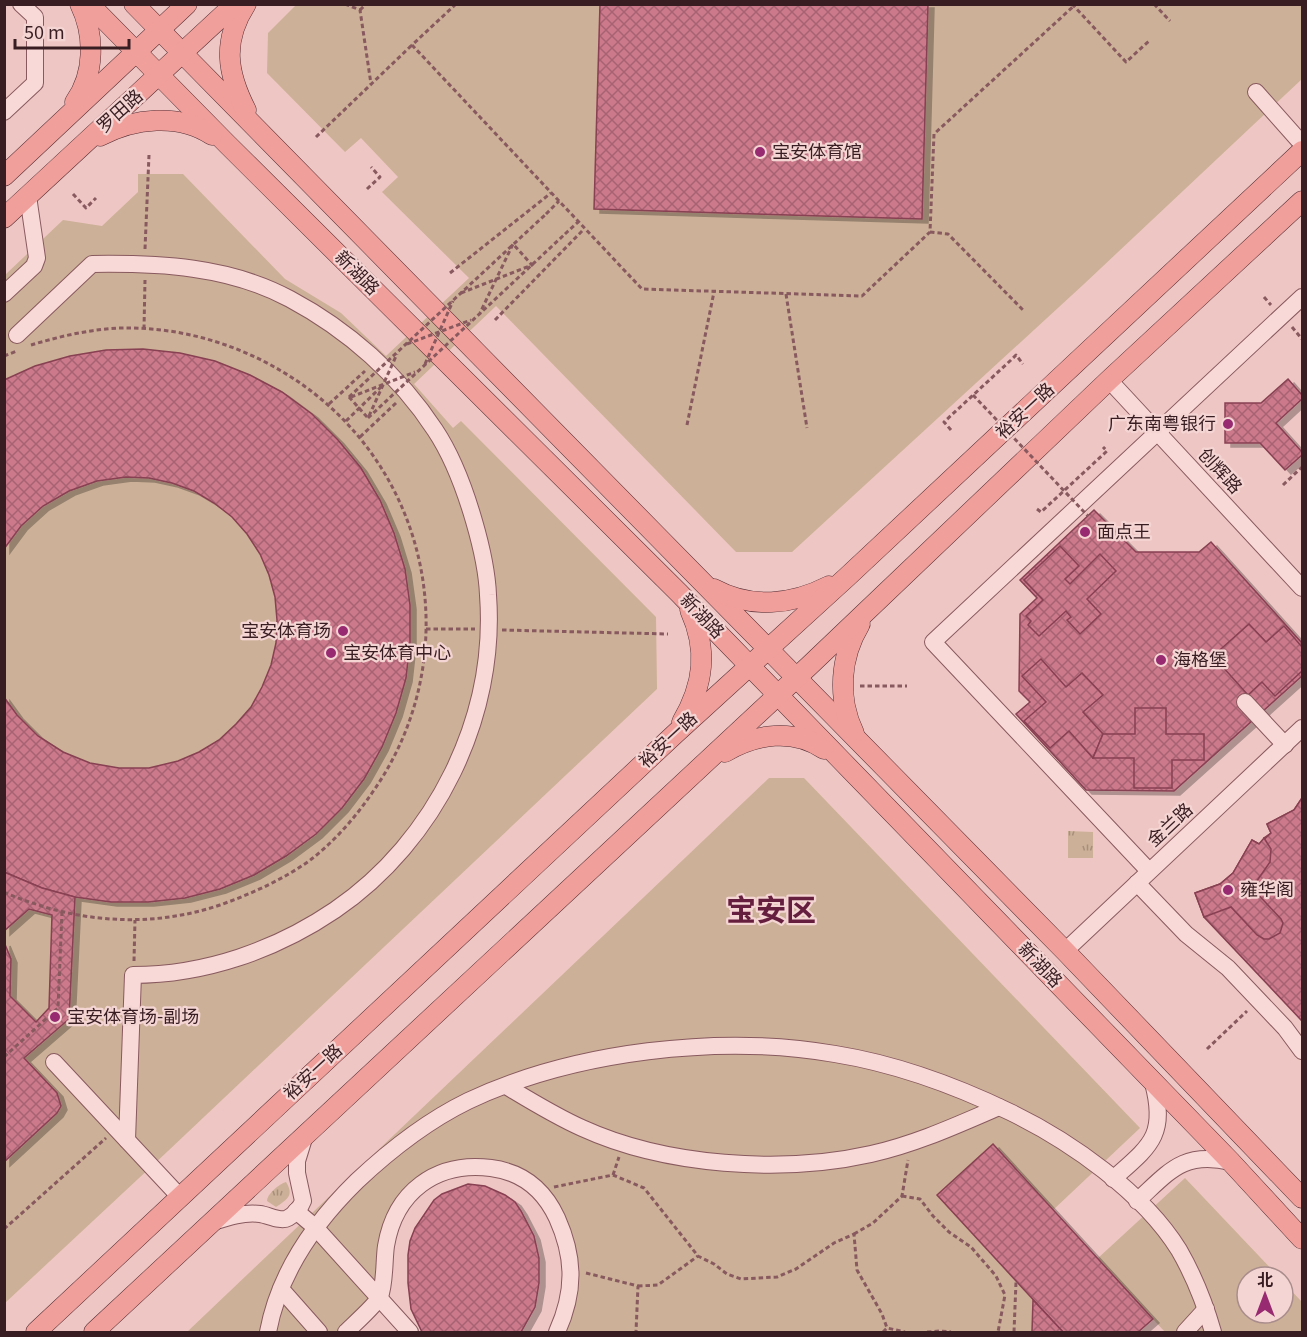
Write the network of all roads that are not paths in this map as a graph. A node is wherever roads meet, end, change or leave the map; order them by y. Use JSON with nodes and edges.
{"nodes":[{"id":1,"x":21,"y":4,"type":"edge"},
{"id":2,"x":80,"y":4,"type":"edge"},
{"id":3,"x":89,"y":4,"type":"edge"},
{"id":4,"x":134,"y":4,"type":"edge"},
{"id":5,"x":187,"y":4,"type":"edge"},
{"id":6,"x":235,"y":4,"type":"edge"},
{"id":7,"x":246,"y":4,"type":"edge"},
{"id":8,"x":160,"y":30,"type":"junction"},
{"id":9,"x":136,"y":52,"type":"junction"},
{"id":10,"x":183,"y":53,"type":"junction"},
{"id":11,"x":159,"y":75,"type":"junction"},
{"id":12,"x":1256,"y":92,"type":"dead end"},
{"id":13,"x":4,"y":112,"type":"edge"},
{"id":14,"x":62,"y":121,"type":"junction"},
{"id":15,"x":254,"y":126,"type":"junction"},
{"id":16,"x":227,"y":144,"type":"junction"},
{"id":17,"x":1302,"y":144,"type":"edge"},
{"id":18,"x":81,"y":145,"type":"junction"},
{"id":19,"x":1302,"y":151,"type":"edge"},
{"id":20,"x":4,"y":176,"type":"edge"},
{"id":21,"x":28,"y":196,"type":"junction"},
{"id":22,"x":1302,"y":201,"type":"edge"},
{"id":23,"x":4,"y":218,"type":"edge"},
{"id":24,"x":4,"y":294,"type":"edge"},
{"id":25,"x":1302,"y":297,"type":"edge"},
{"id":26,"x":22,"y":343,"type":"road end"},
{"id":27,"x":1109,"y":380,"type":"junction"},
{"id":28,"x":1157,"y":431,"type":"junction"},
{"id":29,"x":658,"y":537,"type":"junction"},
{"id":30,"x":639,"y":553,"type":"junction"},
{"id":31,"x":695,"y":575,"type":"junction"},
{"id":32,"x":847,"y":577,"type":"junction"},
{"id":33,"x":1302,"y":588,"type":"edge"},
{"id":34,"x":679,"y":592,"type":"junction"},
{"id":35,"x":878,"y":602,"type":"junction"},
{"id":36,"x":768,"y":649,"type":"junction"},
{"id":37,"x":750,"y":666,"type":"junction"},
{"id":38,"x":796,"y":678,"type":"junction"},
{"id":39,"x":778,"y":694,"type":"junction"},
{"id":40,"x":1245,"y":702,"type":"dead end"},
{"id":41,"x":1302,"y":728,"type":"edge"},
{"id":42,"x":676,"y":733,"type":"junction"},
{"id":43,"x":860,"y":744,"type":"junction"},
{"id":44,"x":1284,"y":744,"type":"junction"},
{"id":45,"x":842,"y":760,"type":"junction"},
{"id":46,"x":702,"y":765,"type":"junction"},
{"id":47,"x":1143,"y":877,"type":"junction"},
{"id":48,"x":1065,"y":951,"type":"junction"},
{"id":49,"x":1142,"y":1031,"type":"junction"},
{"id":50,"x":1119,"y":1048,"type":"junction"},
{"id":51,"x":1302,"y":1051,"type":"edge"},
{"id":52,"x":54,"y":1062,"type":"dead end"},
{"id":53,"x":1153,"y":1083,"type":"junction"},
{"id":54,"x":506,"y":1086,"type":"junction"},
{"id":55,"x":999,"y":1107,"type":"junction"},
{"id":56,"x":122,"y":1134,"type":"junction"},
{"id":57,"x":305,"y":1135,"type":"junction"},
{"id":58,"x":1231,"y":1162,"type":"junction"},
{"id":59,"x":1113,"y":1179,"type":"junction"},
{"id":60,"x":1302,"y":1196,"type":"edge"},
{"id":61,"x":180,"y":1197,"type":"junction"},
{"id":62,"x":1137,"y":1201,"type":"junction"},
{"id":63,"x":296,"y":1211,"type":"junction"},
{"id":64,"x":212,"y":1222,"type":"junction"},
{"id":65,"x":315,"y":1227,"type":"junction"},
{"id":66,"x":1302,"y":1239,"type":"edge"},
{"id":67,"x":281,"y":1288,"type":"junction"},
{"id":68,"x":380,"y":1297,"type":"junction"},
{"id":69,"x":1206,"y":1309,"type":"junction"},
{"id":70,"x":37,"y":1329,"type":"edge"},
{"id":71,"x":94,"y":1332,"type":"edge"},
{"id":72,"x":268,"y":1332,"type":"edge"},
{"id":73,"x":319,"y":1332,"type":"edge"},
{"id":74,"x":346,"y":1332,"type":"edge"},
{"id":75,"x":411,"y":1332,"type":"edge"},
{"id":76,"x":557,"y":1332,"type":"edge"},
{"id":77,"x":1185,"y":1332,"type":"edge"},
{"id":78,"x":1213,"y":1332,"type":"edge"}],
"edges":[{"from":1,"to":13,"type":"street"},
{"from":2,"to":14,"type":"main road"},
{"from":3,"to":9,"type":"main road","name":"新湖路"},
{"from":4,"to":8,"type":"main road","name":"新湖路"},
{"from":5,"to":8,"type":"main road","name":"罗田路"},
{"from":6,"to":10,"type":"main road","name":"罗田路"},
{"from":7,"to":15,"type":"main road"},
{"from":8,"to":9,"type":"main road","name":"罗田路"},
{"from":8,"to":10,"type":"main road","name":"新湖路"},
{"from":9,"to":11,"type":"main road","name":"新湖路"},
{"from":9,"to":14,"type":"main road","name":"罗田路"},
{"from":10,"to":11,"type":"main road","name":"罗田路"},
{"from":10,"to":15,"type":"main road","name":"新湖路"},
{"from":11,"to":16,"type":"main road","name":"新湖路"},
{"from":11,"to":18,"type":"main road","name":"罗田路"},
{"from":12,"to":17,"type":"street"},
{"from":14,"to":20,"type":"main road","name":"罗田路"},
{"from":15,"to":29,"type":"main road","name":"新湖路"},
{"from":16,"to":18,"type":"main road"},
{"from":16,"to":30,"type":"main road","name":"新湖路"},
{"from":18,"to":21,"type":"main road","name":"罗田路"},
{"from":19,"to":32,"type":"main road","name":"裕安一路"},
{"from":21,"to":23,"type":"main road","name":"罗田路"},
{"from":21,"to":24,"type":"street"},
{"from":22,"to":27,"type":"main road","name":"裕安一路"},
{"from":25,"to":28,"type":"street"},
{"from":26,"to":56,"type":"street"},
{"from":27,"to":28,"type":"street","name":"创辉路"},
{"from":27,"to":35,"type":"main road","name":"裕安一路"},
{"from":28,"to":33,"type":"street","name":"创辉路"},
{"from":28,"to":47,"type":"street"},
{"from":29,"to":30,"type":"main road"},
{"from":29,"to":31,"type":"main road","name":"新湖路"},
{"from":30,"to":34,"type":"main road","name":"新湖路"},
{"from":31,"to":32,"type":"main road"},
{"from":31,"to":36,"type":"main road","name":"新湖路"},
{"from":32,"to":36,"type":"main road","name":"裕安一路"},
{"from":34,"to":37,"type":"main road","name":"新湖路"},
{"from":34,"to":42,"type":"main road"},
{"from":35,"to":38,"type":"main road","name":"裕安一路"},
{"from":35,"to":43,"type":"main road"},
{"from":36,"to":37,"type":"main road","name":"裕安一路"},
{"from":36,"to":38,"type":"main road","name":"新湖路"},
{"from":37,"to":39,"type":"main road","name":"新湖路"},
{"from":37,"to":42,"type":"main road","name":"裕安一路"},
{"from":38,"to":39,"type":"main road","name":"裕安一路"},
{"from":38,"to":43,"type":"main road","name":"新湖路"},
{"from":39,"to":45,"type":"main road","name":"新湖路"},
{"from":39,"to":46,"type":"main road","name":"裕安一路"},
{"from":40,"to":44,"type":"street"},
{"from":41,"to":44,"type":"street","name":"金兰路"},
{"from":42,"to":61,"type":"main road","name":"裕安一路"},
{"from":43,"to":48,"type":"main road","name":"新湖路"},
{"from":44,"to":47,"type":"street","name":"金兰路"},
{"from":45,"to":46,"type":"main road"},
{"from":45,"to":50,"type":"main road","name":"新湖路"},
{"from":46,"to":57,"type":"main road","name":"裕安一路"},
{"from":47,"to":48,"type":"street","name":"金兰路"},
{"from":47,"to":51,"type":"street"},
{"from":48,"to":49,"type":"main road","name":"新湖路"},
{"from":49,"to":50,"type":"main road"},
{"from":49,"to":60,"type":"main road","name":"新湖路"},
{"from":50,"to":53,"type":"main road","name":"新湖路"},
{"from":52,"to":56,"type":"street"},
{"from":53,"to":58,"type":"main road","name":"新湖路"},
{"from":53,"to":59,"type":"street"},
{"from":54,"to":55,"type":"street"},
{"from":54,"to":55,"type":"street"},
{"from":54,"to":65,"type":"street"},
{"from":55,"to":59,"type":"street"},
{"from":56,"to":61,"type":"street"},
{"from":57,"to":63,"type":"street"},
{"from":57,"to":64,"type":"main road","name":"裕安一路"},
{"from":58,"to":62,"type":"street"},
{"from":58,"to":66,"type":"main road","name":"新湖路"},
{"from":59,"to":62,"type":"street"},
{"from":61,"to":70,"type":"main road","name":"裕安一路"},
{"from":62,"to":69,"type":"street"},
{"from":63,"to":64,"type":"street"},
{"from":63,"to":65,"type":"street"},
{"from":64,"to":71,"type":"main road","name":"裕安一路"},
{"from":65,"to":67,"type":"street"},
{"from":65,"to":68,"type":"street"},
{"from":67,"to":72,"type":"street"},
{"from":67,"to":73,"type":"street"},
{"from":68,"to":74,"type":"street"},
{"from":68,"to":75,"type":"street"},
{"from":68,"to":76,"type":"street"},
{"from":69,"to":77,"type":"street"},
{"from":69,"to":78,"type":"street"}]}
